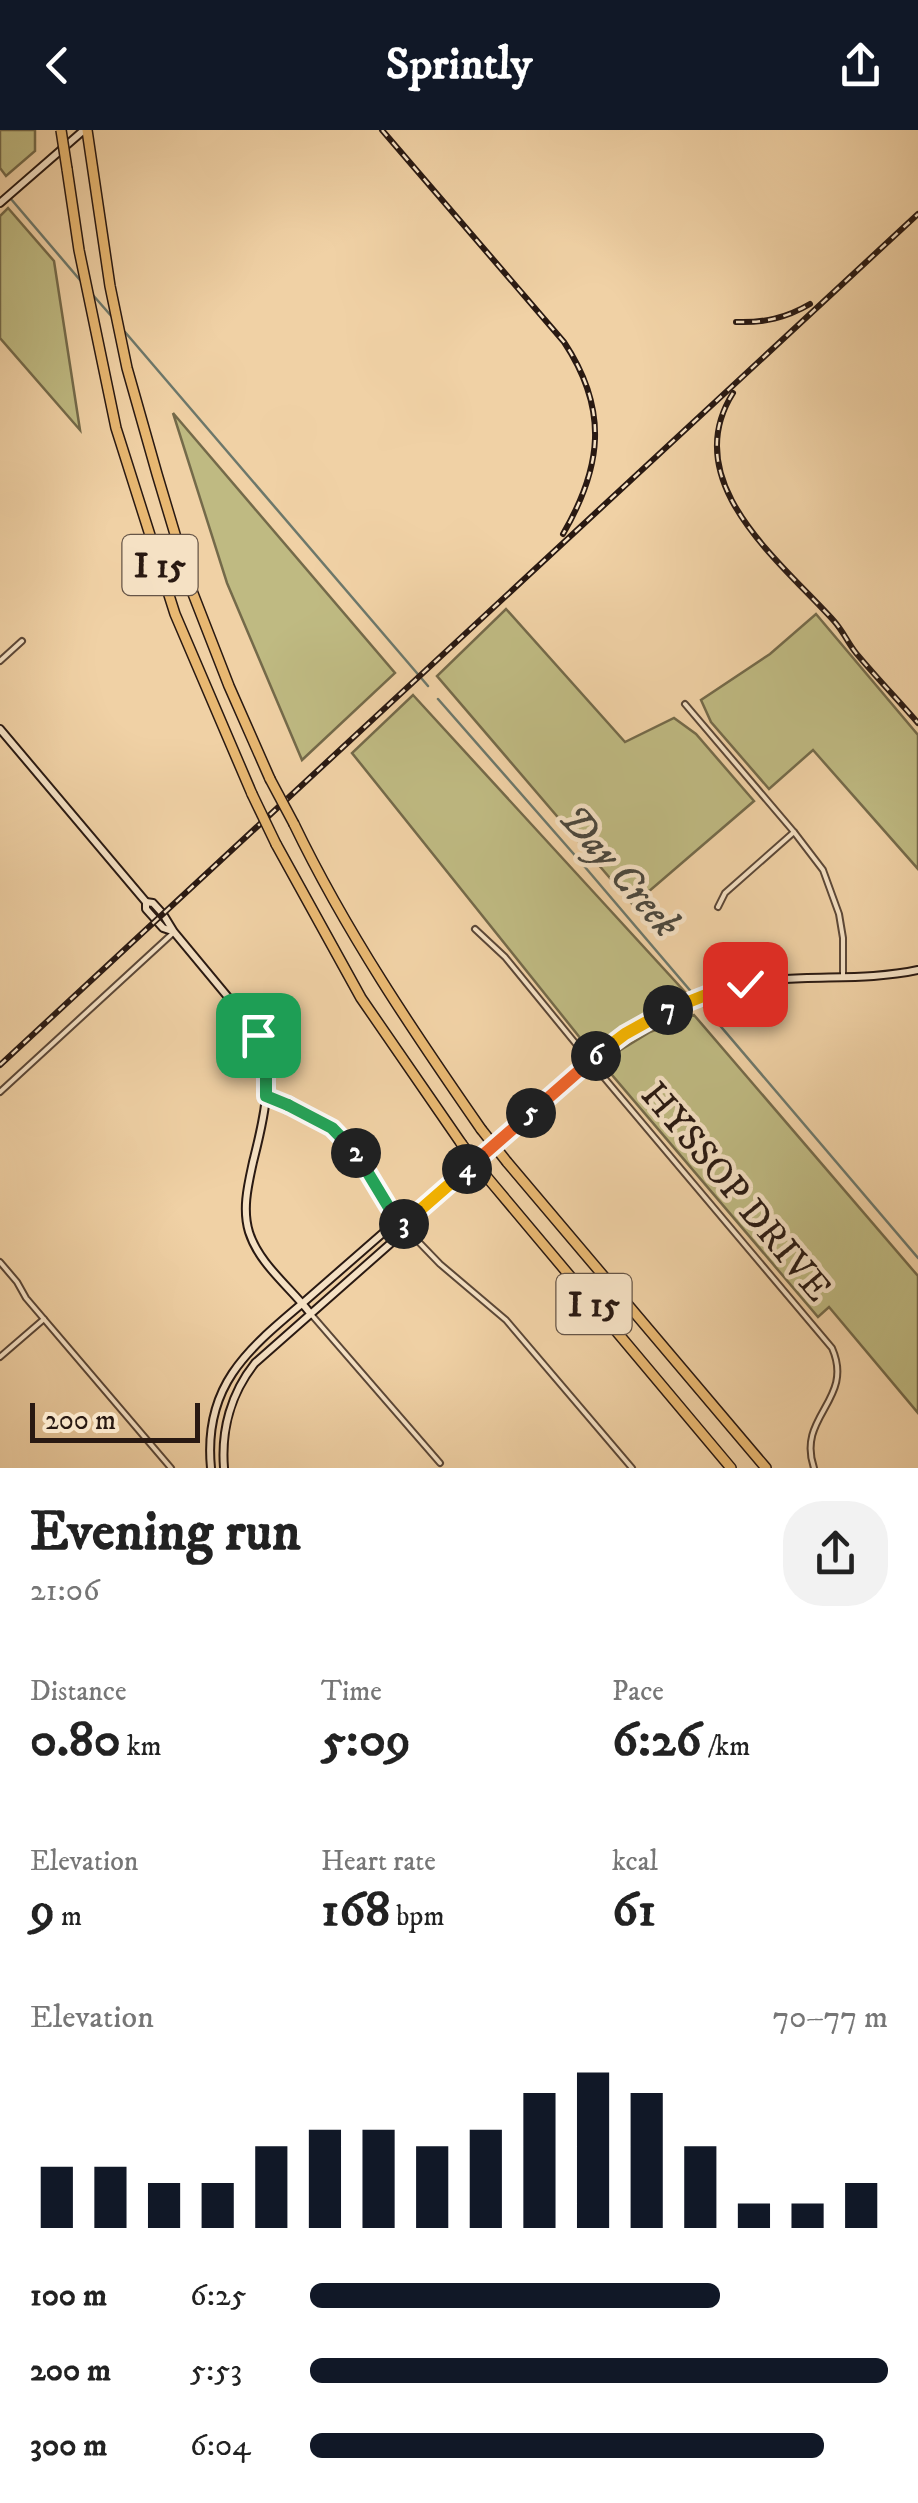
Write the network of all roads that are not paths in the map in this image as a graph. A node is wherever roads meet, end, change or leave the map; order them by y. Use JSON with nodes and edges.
{"nodes":[{"id":1,"x":61,"y":130,"type":"edge"},
{"id":2,"x":85,"y":130,"type":"edge"},
{"id":3,"x":0,"y":203,"type":"edge"},
{"id":4,"x":22,"y":641,"type":"dead end"},
{"id":5,"x":0,"y":660,"type":"edge"},
{"id":6,"x":685,"y":704,"type":"dead end"},
{"id":7,"x":0,"y":730,"type":"edge"},
{"id":8,"x":794,"y":832,"type":"junction"},
{"id":9,"x":718,"y":907,"type":"dead end"},
{"id":10,"x":474,"y":929,"type":"dead end"},
{"id":11,"x":174,"y":932,"type":"junction"},
{"id":12,"x":918,"y":970,"type":"edge"},
{"id":13,"x":843,"y":977,"type":"junction"},
{"id":14,"x":590,"y":1061,"type":"junction"},
{"id":15,"x":0,"y":1092,"type":"edge"},
{"id":16,"x":266,"y":1096,"type":"junction"},
{"id":17,"x":405,"y":1226,"type":"junction"},
{"id":18,"x":0,"y":1262,"type":"edge"},
{"id":19,"x":302,"y":1303,"type":"junction"},
{"id":20,"x":310,"y":1313,"type":"junction"},
{"id":21,"x":44,"y":1319,"type":"junction"},
{"id":22,"x":0,"y":1357,"type":"edge"},
{"id":23,"x":440,"y":1462,"type":"dead end"},
{"id":24,"x":171,"y":1468,"type":"edge"},
{"id":25,"x":211,"y":1468,"type":"edge"},
{"id":26,"x":224,"y":1468,"type":"edge"},
{"id":27,"x":632,"y":1468,"type":"edge"},
{"id":28,"x":731,"y":1468,"type":"edge"},
{"id":29,"x":766,"y":1468,"type":"edge"},
{"id":30,"x":814,"y":1468,"type":"edge"}],
"edges":[{"from":1,"to":28,"type":"highway","number":"I 15","bridge":true},
{"from":2,"to":3,"type":"main road"},
{"from":2,"to":29,"type":"highway","number":"I 15","bridge":true},
{"from":4,"to":5,"type":"street"},
{"from":6,"to":8,"type":"street"},
{"from":7,"to":11,"type":"main road"},
{"from":8,"to":9,"type":"street"},
{"from":8,"to":13,"type":"street"},
{"from":10,"to":14,"type":"street","name":"HYSSOP DRIVE"},
{"from":11,"to":15,"type":"street"},
{"from":11,"to":16,"type":"main road"},
{"from":12,"to":13,"type":"main road"},
{"from":13,"to":14,"type":"main road"},
{"from":14,"to":17,"type":"main road"},
{"from":14,"to":30,"type":"street","name":"HYSSOP DRIVE"},
{"from":16,"to":17,"type":"street"},
{"from":16,"to":19,"type":"main road"},
{"from":17,"to":19,"type":"main road"},
{"from":17,"to":20,"type":"main road"},
{"from":17,"to":27,"type":"street"},
{"from":18,"to":21,"type":"street"},
{"from":19,"to":20,"type":"main road"},
{"from":19,"to":25,"type":"main road"},
{"from":20,"to":23,"type":"street"},
{"from":20,"to":26,"type":"main road"},
{"from":21,"to":22,"type":"street"},
{"from":21,"to":24,"type":"street"}]}
